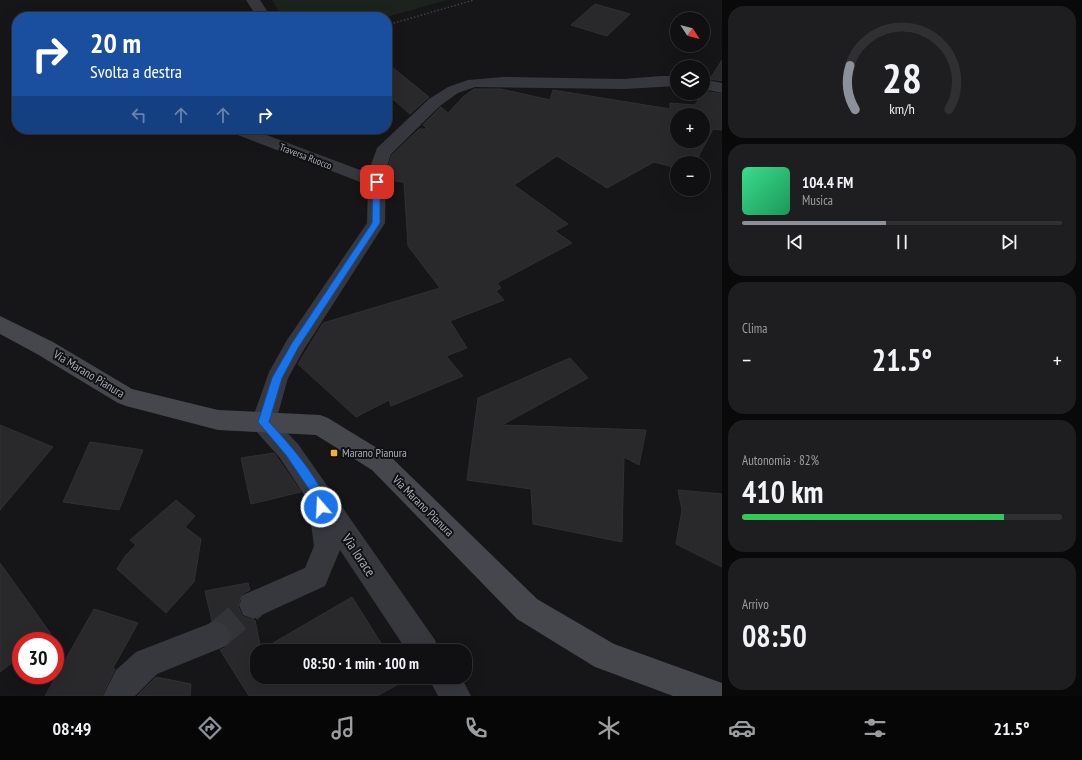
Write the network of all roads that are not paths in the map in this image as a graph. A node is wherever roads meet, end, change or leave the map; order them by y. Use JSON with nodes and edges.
{"nodes":[{"id":1,"x":253,"y":0,"type":"edge"},
{"id":2,"x":260,"y":12,"type":"edge"},
{"id":3,"x":670,"y":82,"type":"edge"},
{"id":4,"x":710,"y":85,"type":"edge"},
{"id":5,"x":722,"y":88,"type":"edge"},
{"id":6,"x":249,"y":134,"type":"edge"},
{"id":7,"x":377,"y":182,"type":"junction"},
{"id":8,"x":0,"y":324,"type":"edge"},
{"id":9,"x":263,"y":422,"type":"junction"},
{"id":10,"x":318,"y":494,"type":"junction"},
{"id":11,"x":253,"y":604,"type":"tunnel mouth"},
{"id":12,"x":216,"y":636,"type":"tunnel mouth"},
{"id":13,"x":419,"y":644,"type":"edge"},
{"id":14,"x":448,"y":684,"type":"edge"},
{"id":15,"x":118,"y":696,"type":"edge"},
{"id":16,"x":456,"y":696,"type":"edge"},
{"id":17,"x":715,"y":696,"type":"edge"}],
"edges":[{"from":1,"to":2,"type":"street"},
{"from":3,"to":7,"type":"street"},
{"from":4,"to":5,"type":"street"},
{"from":6,"to":7,"type":"street","name":"Traversa Ruocco"},
{"from":7,"to":9,"type":"street"},
{"from":8,"to":9,"type":"street","name":"Via Marano Pianura"},
{"from":9,"to":10,"type":"street","name":"Via Iorace"},
{"from":9,"to":17,"type":"street","name":"Via Marano Pianura"},
{"from":10,"to":11,"type":"street"},
{"from":10,"to":13,"type":"street","name":"Via Iorace"},
{"from":12,"to":15,"type":"street"},
{"from":14,"to":16,"type":"street"}]}
